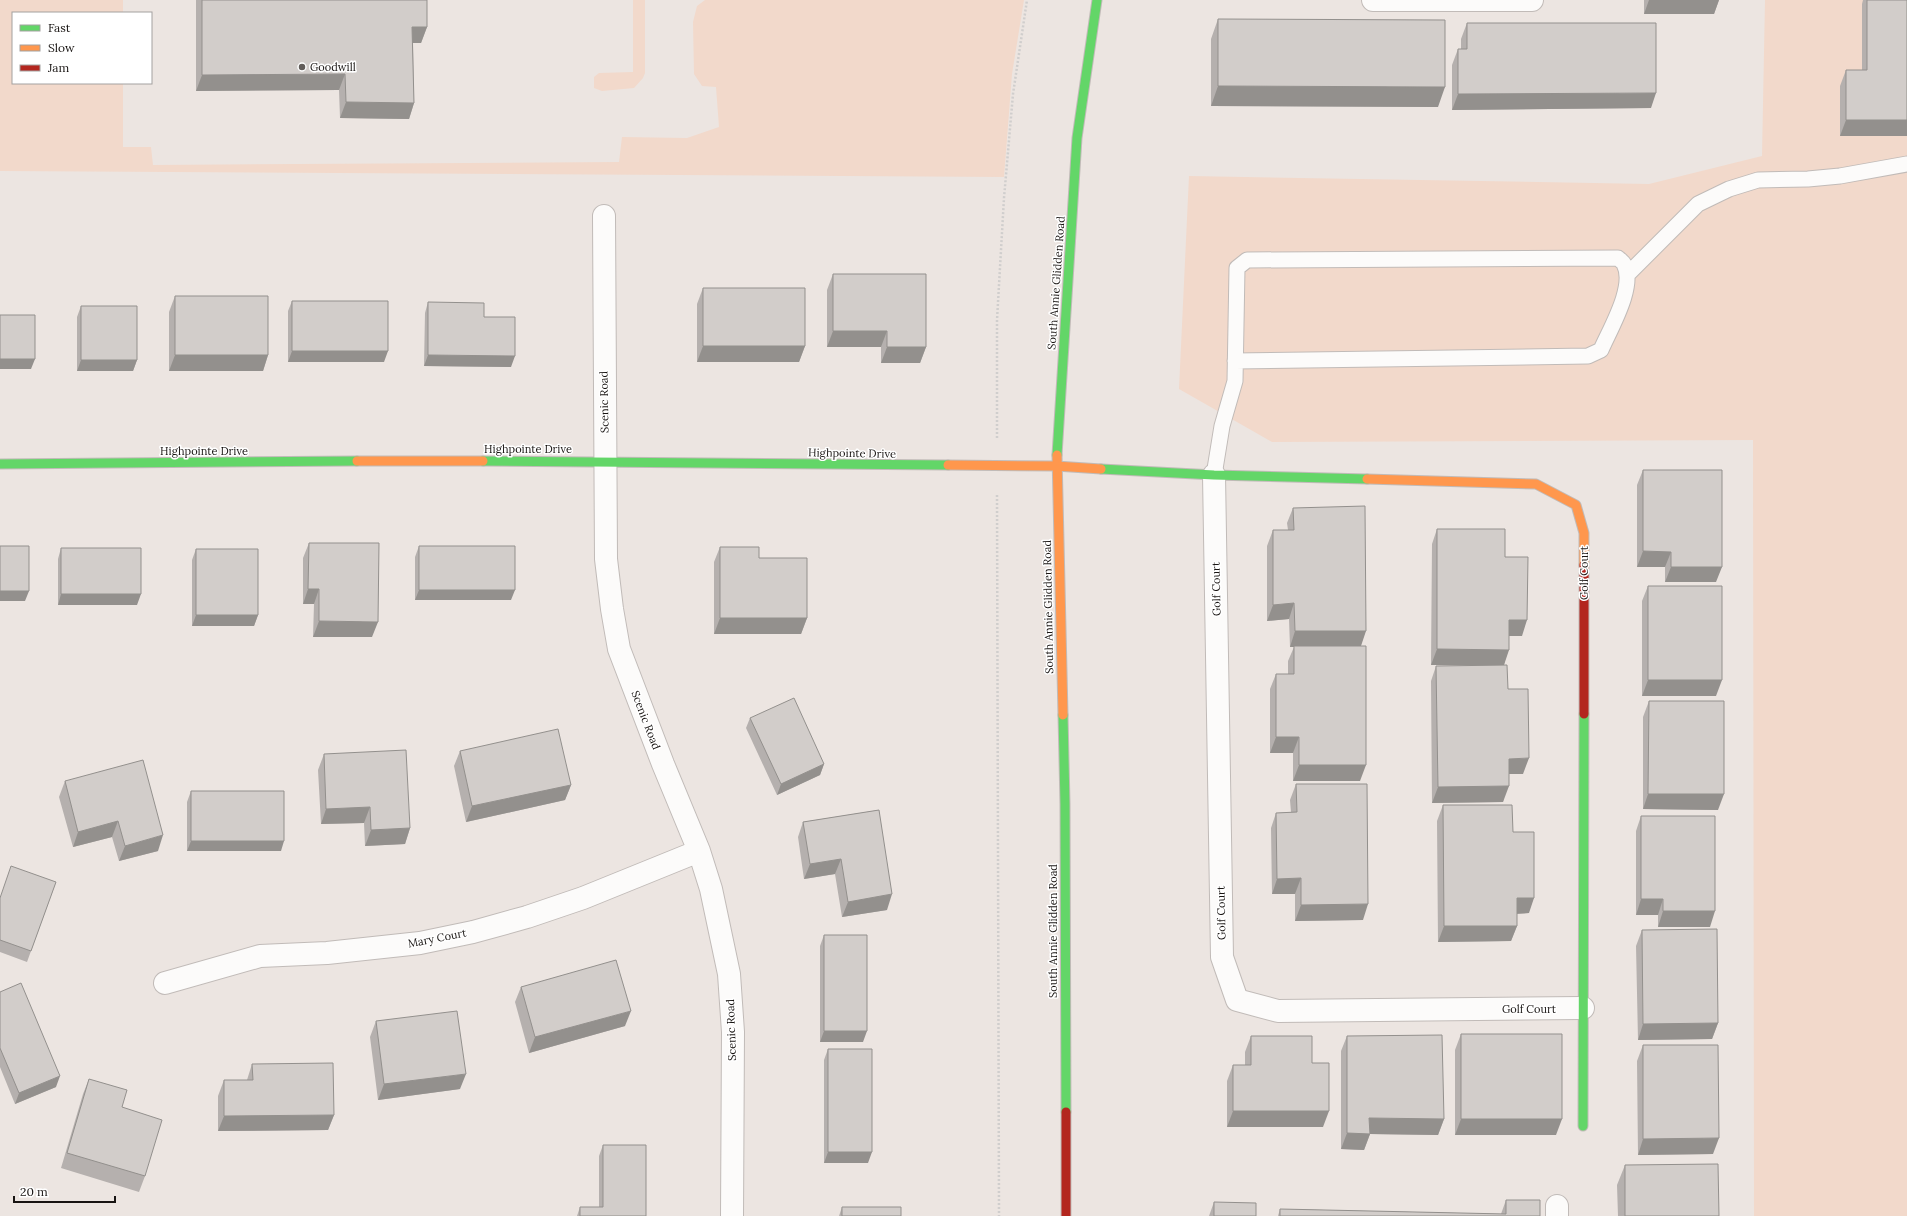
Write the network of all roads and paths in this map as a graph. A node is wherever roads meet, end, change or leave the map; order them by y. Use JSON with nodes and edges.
{"nodes":[{"id":1,"x":1027,"y":0,"type":"edge"},
{"id":2,"x":1097,"y":0,"type":"edge"},
{"id":3,"x":1374,"y":0,"type":"edge"},
{"id":4,"x":1532,"y":0,"type":"edge"},
{"id":5,"x":1907,"y":164,"type":"edge"},
{"id":6,"x":604,"y":216,"type":"dead end"},
{"id":7,"x":1627,"y":275,"type":"junction"},
{"id":8,"x":1235,"y":360,"type":"junction"},
{"id":9,"x":606,"y":461,"type":"junction"},
{"id":10,"x":0,"y":464,"type":"edge"},
{"id":11,"x":1056,"y":466,"type":"junction"},
{"id":12,"x":997,"y":467,"type":"junction"},
{"id":13,"x":1214,"y":475,"type":"junction"},
{"id":14,"x":699,"y":851,"type":"junction"},
{"id":15,"x":165,"y":983,"type":"dead end"},
{"id":16,"x":1584,"y":1008,"type":"junction"},
{"id":17,"x":1584,"y":1126,"type":"dead end"},
{"id":18,"x":732,"y":1216,"type":"edge"},
{"id":19,"x":999,"y":1216,"type":"edge"},
{"id":20,"x":1066,"y":1216,"type":"edge"}],
"edges":[{"from":1,"to":12,"type":"path"},
{"from":2,"to":11,"type":"street","name":"South Annie Glidden Road"},
{"from":3,"to":4,"type":"street"},
{"from":5,"to":7,"type":"lane"},
{"from":6,"to":9,"type":"street","name":"Scenic Road"},
{"from":7,"to":8,"type":"lane"},
{"from":7,"to":8,"type":"lane"},
{"from":8,"to":13,"type":"lane"},
{"from":9,"to":10,"type":"street","name":"Highpointe Drive"},
{"from":9,"to":12,"type":"street","name":"Highpointe Drive"},
{"from":9,"to":14,"type":"street","name":"Scenic Road"},
{"from":11,"to":12,"type":"street","name":"Highpointe Drive"},
{"from":11,"to":13,"type":"street","name":"Golf Court"},
{"from":11,"to":20,"type":"street","name":"South Annie Glidden Road"},
{"from":12,"to":19,"type":"path"},
{"from":13,"to":16,"type":"street","name":"Golf Court"},
{"from":13,"to":16,"type":"street","name":"Golf Court"},
{"from":14,"to":15,"type":"street","name":"Mary Court"},
{"from":14,"to":18,"type":"street","name":"Scenic Road"},
{"from":16,"to":17,"type":"street","name":"Golf Court"}]}
